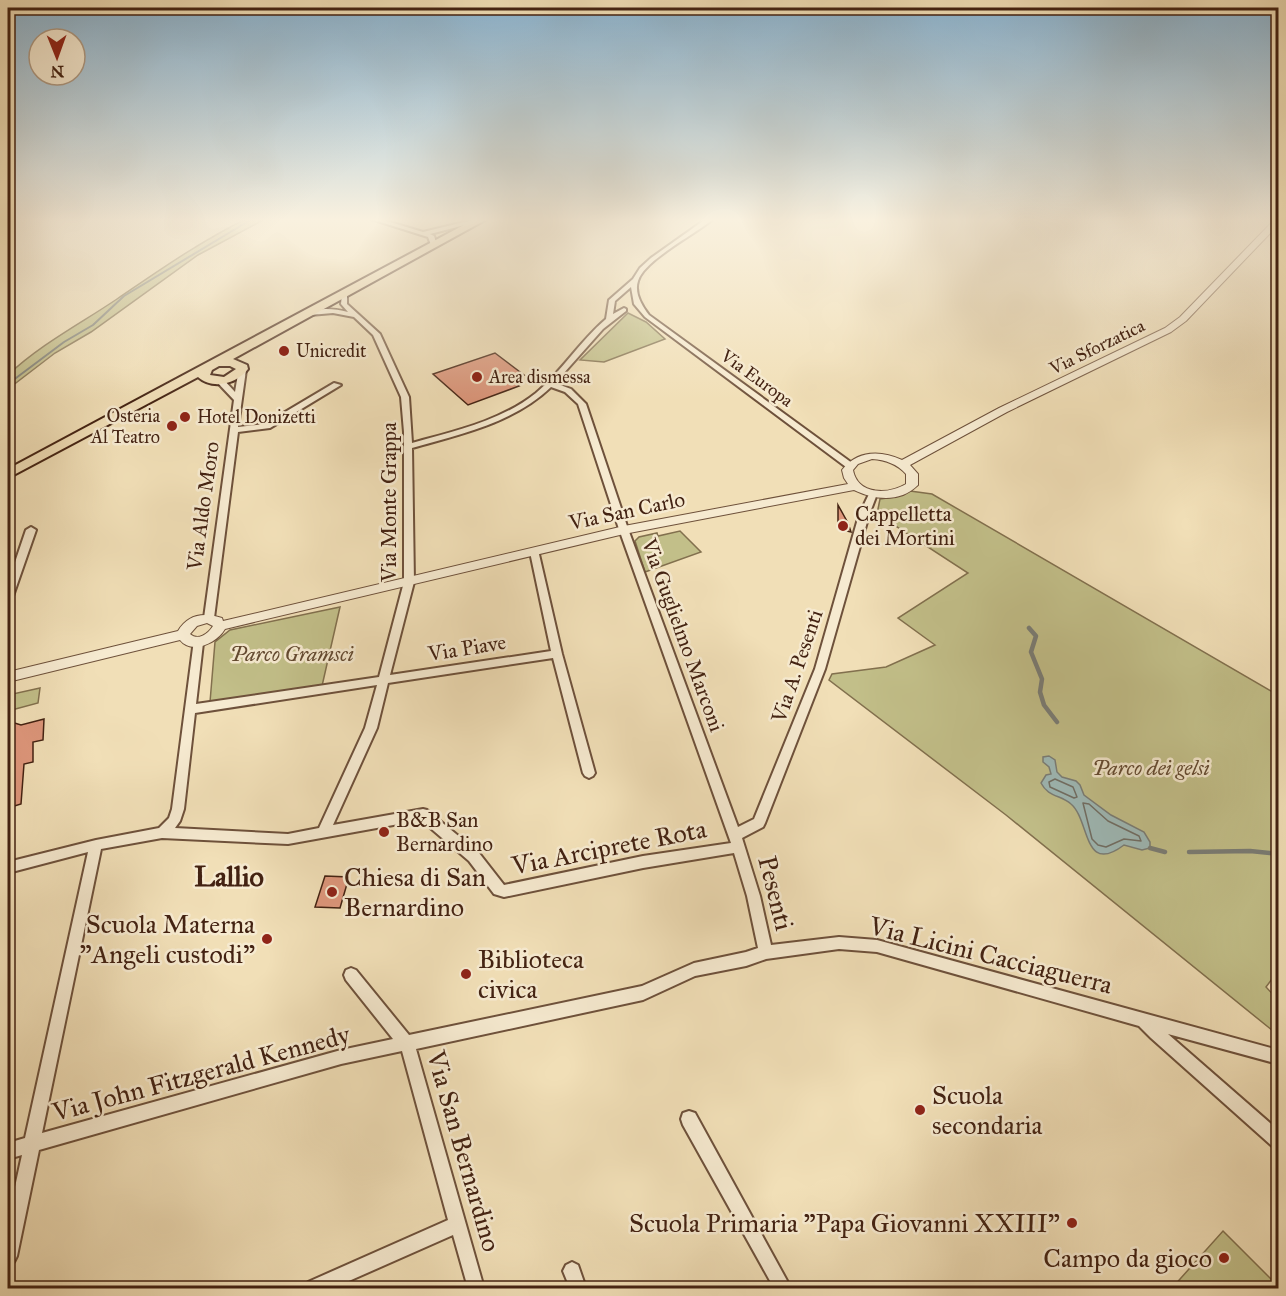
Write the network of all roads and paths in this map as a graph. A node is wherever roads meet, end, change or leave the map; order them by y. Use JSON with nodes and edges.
{"nodes":[{"id":1,"x":371,"y":279,"type":"edge"},
{"id":2,"x":1221,"y":279,"type":"edge"},
{"id":3,"x":635,"y":280,"type":"joint"},
{"id":4,"x":345,"y":294,"type":"junction"},
{"id":5,"x":611,"y":302,"type":"junction"},
{"id":6,"x":636,"y":303,"type":"junction"},
{"id":7,"x":625,"y":310,"type":"junction"},
{"id":8,"x":310,"y":314,"type":"junction"},
{"id":9,"x":355,"y":315,"type":"junction"},
{"id":10,"x":647,"y":316,"type":"junction"},
{"id":11,"x":609,"y":318,"type":"junction"},
{"id":12,"x":257,"y":342,"type":"junction"},
{"id":13,"x":242,"y":369,"type":"junction"},
{"id":14,"x":213,"y":373,"type":"junction"},
{"id":15,"x":550,"y":384,"type":"junction"},
{"id":16,"x":337,"y":385,"type":"dead end"},
{"id":17,"x":238,"y":399,"type":"junction"},
{"id":18,"x":235,"y":430,"type":"junction"},
{"id":19,"x":408,"y":432,"type":"junction"},
{"id":20,"x":447,"y":436,"type":"junction"},
{"id":21,"x":408,"y":447,"type":"junction"},
{"id":22,"x":903,"y":464,"type":"junction"},
{"id":23,"x":849,"y":465,"type":"junction"},
{"id":24,"x":8,"y":474,"type":"edge"},
{"id":25,"x":855,"y":486,"type":"junction"},
{"id":26,"x":873,"y":494,"type":"junction"},
{"id":27,"x":31,"y":530,"type":"dead end"},
{"id":28,"x":624,"y":530,"type":"junction"},
{"id":29,"x":535,"y":552,"type":"junction"},
{"id":30,"x":409,"y":582,"type":"junction"},
{"id":31,"x":8,"y":596,"type":"edge"},
{"id":32,"x":215,"y":622,"type":"junction"},
{"id":33,"x":183,"y":635,"type":"junction"},
{"id":34,"x":198,"y":642,"type":"junction"},
{"id":35,"x":557,"y":654,"type":"junction"},
{"id":36,"x":8,"y":677,"type":"edge"},
{"id":37,"x":383,"y":682,"type":"junction"},
{"id":38,"x":192,"y":709,"type":"junction"},
{"id":39,"x":589,"y":773,"type":"dead end"},
{"id":40,"x":162,"y":833,"type":"junction"},
{"id":41,"x":323,"y":833,"type":"junction"},
{"id":42,"x":737,"y":841,"type":"junction"},
{"id":43,"x":96,"y":845,"type":"junction"},
{"id":44,"x":8,"y":867,"type":"edge"},
{"id":45,"x":766,"y":952,"type":"junction"},
{"id":46,"x":351,"y":975,"type":"dead end"},
{"id":47,"x":1144,"y":1020,"type":"junction"},
{"id":48,"x":407,"y":1044,"type":"junction"},
{"id":49,"x":1278,"y":1057,"type":"edge"},
{"id":50,"x":689,"y":1119,"type":"dead end"},
{"id":51,"x":1278,"y":1140,"type":"edge"},
{"id":52,"x":30,"y":1144,"type":"junction"},
{"id":53,"x":8,"y":1151,"type":"edge"},
{"id":54,"x":458,"y":1224,"type":"junction"},
{"id":55,"x":8,"y":1256,"type":"edge"},
{"id":56,"x":572,"y":1271,"type":"dead end"},
{"id":57,"x":314,"y":1288,"type":"edge"},
{"id":58,"x":476,"y":1288,"type":"edge"},
{"id":59,"x":578,"y":1288,"type":"edge"},
{"id":60,"x":783,"y":1288,"type":"edge"}],
"edges":[{"from":1,"to":4,"type":"main road"},
{"from":2,"to":22,"type":"street","name":"Via Sforzatica"},
{"from":3,"to":5,"type":"street"},
{"from":3,"to":6,"type":"street"},
{"from":4,"to":8,"type":"main road"},
{"from":4,"to":9,"type":"street"},
{"from":5,"to":6,"type":"street"},
{"from":5,"to":7,"type":"street","name":"Via Europa"},
{"from":5,"to":11,"type":"street"},
{"from":6,"to":7,"type":"street"},
{"from":6,"to":10,"type":"street","name":"Via Europa"},
{"from":7,"to":10,"type":"street","name":"Via Europa"},
{"from":7,"to":11,"type":"street"},
{"from":8,"to":9,"type":"street"},
{"from":8,"to":12,"type":"main road"},
{"from":9,"to":19,"type":"street","name":"Via Monte Grappa"},
{"from":10,"to":23,"type":"street","name":"Via Europa"},
{"from":11,"to":15,"type":"street"},
{"from":12,"to":13,"type":"main road"},
{"from":12,"to":14,"type":"main road"},
{"from":13,"to":14,"type":"main road"},
{"from":13,"to":14,"type":"main road"},
{"from":13,"to":17,"type":"street","name":"Via Aldo Moro"},
{"from":14,"to":17,"type":"street"},
{"from":14,"to":24,"type":"main road"},
{"from":15,"to":20,"type":"street"},
{"from":15,"to":28,"type":"street","name":"Via Guglielmo Marconi"},
{"from":16,"to":18,"type":"street"},
{"from":17,"to":18,"type":"street","name":"Via Aldo Moro"},
{"from":18,"to":32,"type":"street","name":"Via Aldo Moro"},
{"from":19,"to":20,"type":"street"},
{"from":19,"to":21,"type":"street","name":"Via Monte Grappa"},
{"from":20,"to":21,"type":"street"},
{"from":21,"to":30,"type":"street","name":"Via Monte Grappa"},
{"from":22,"to":23,"type":"street"},
{"from":22,"to":26,"type":"street"},
{"from":23,"to":25,"type":"street"},
{"from":25,"to":26,"type":"street"},
{"from":25,"to":28,"type":"street","name":"Via San Carlo"},
{"from":26,"to":42,"type":"street","name":"Via A. Pesenti"},
{"from":27,"to":31,"type":"street"},
{"from":28,"to":29,"type":"street","name":"Via San Carlo"},
{"from":28,"to":42,"type":"street","name":"Via Guglielmo Marconi"},
{"from":29,"to":30,"type":"street","name":"Via San Carlo"},
{"from":29,"to":35,"type":"street"},
{"from":30,"to":32,"type":"street","name":"Via San Carlo"},
{"from":30,"to":37,"type":"street","name":"Via Monte Grappa"},
{"from":32,"to":33,"type":"street"},
{"from":32,"to":34,"type":"street"},
{"from":33,"to":34,"type":"street"},
{"from":33,"to":36,"type":"street"},
{"from":34,"to":38,"type":"street"},
{"from":35,"to":37,"type":"street","name":"Via Piave"},
{"from":35,"to":39,"type":"street"},
{"from":37,"to":38,"type":"street","name":"Via Piave"},
{"from":37,"to":41,"type":"street","name":"Via Monte Grappa"},
{"from":38,"to":40,"type":"street"},
{"from":40,"to":41,"type":"street","name":"Via Arciprete Rota"},
{"from":40,"to":43,"type":"street","name":"Via Arciprete Rota"},
{"from":41,"to":42,"type":"street","name":"Via Arciprete Rota"},
{"from":42,"to":45,"type":"street","name":"Pesenti"},
{"from":43,"to":44,"type":"street","name":"Via Arciprete Rota"},
{"from":43,"to":52,"type":"street"},
{"from":45,"to":47,"type":"street","name":"Via Licini Cacciaguerra"},
{"from":45,"to":48,"type":"street","name":"Via Licini Cacciaguerra"},
{"from":46,"to":48,"type":"street","name":"Via San Bernardino"},
{"from":47,"to":49,"type":"street","name":"Via Licini Cacciaguerra"},
{"from":47,"to":51,"type":"street"},
{"from":48,"to":52,"type":"street","name":"Via John Fitzgerald Kennedy"},
{"from":48,"to":54,"type":"street","name":"Via San Bernardino"},
{"from":50,"to":60,"type":"street"},
{"from":52,"to":53,"type":"street","name":"Via John Fitzgerald Kennedy"},
{"from":52,"to":55,"type":"street"},
{"from":54,"to":57,"type":"street"},
{"from":54,"to":58,"type":"street","name":"Via San Bernardino"},
{"from":56,"to":59,"type":"street"}]}
